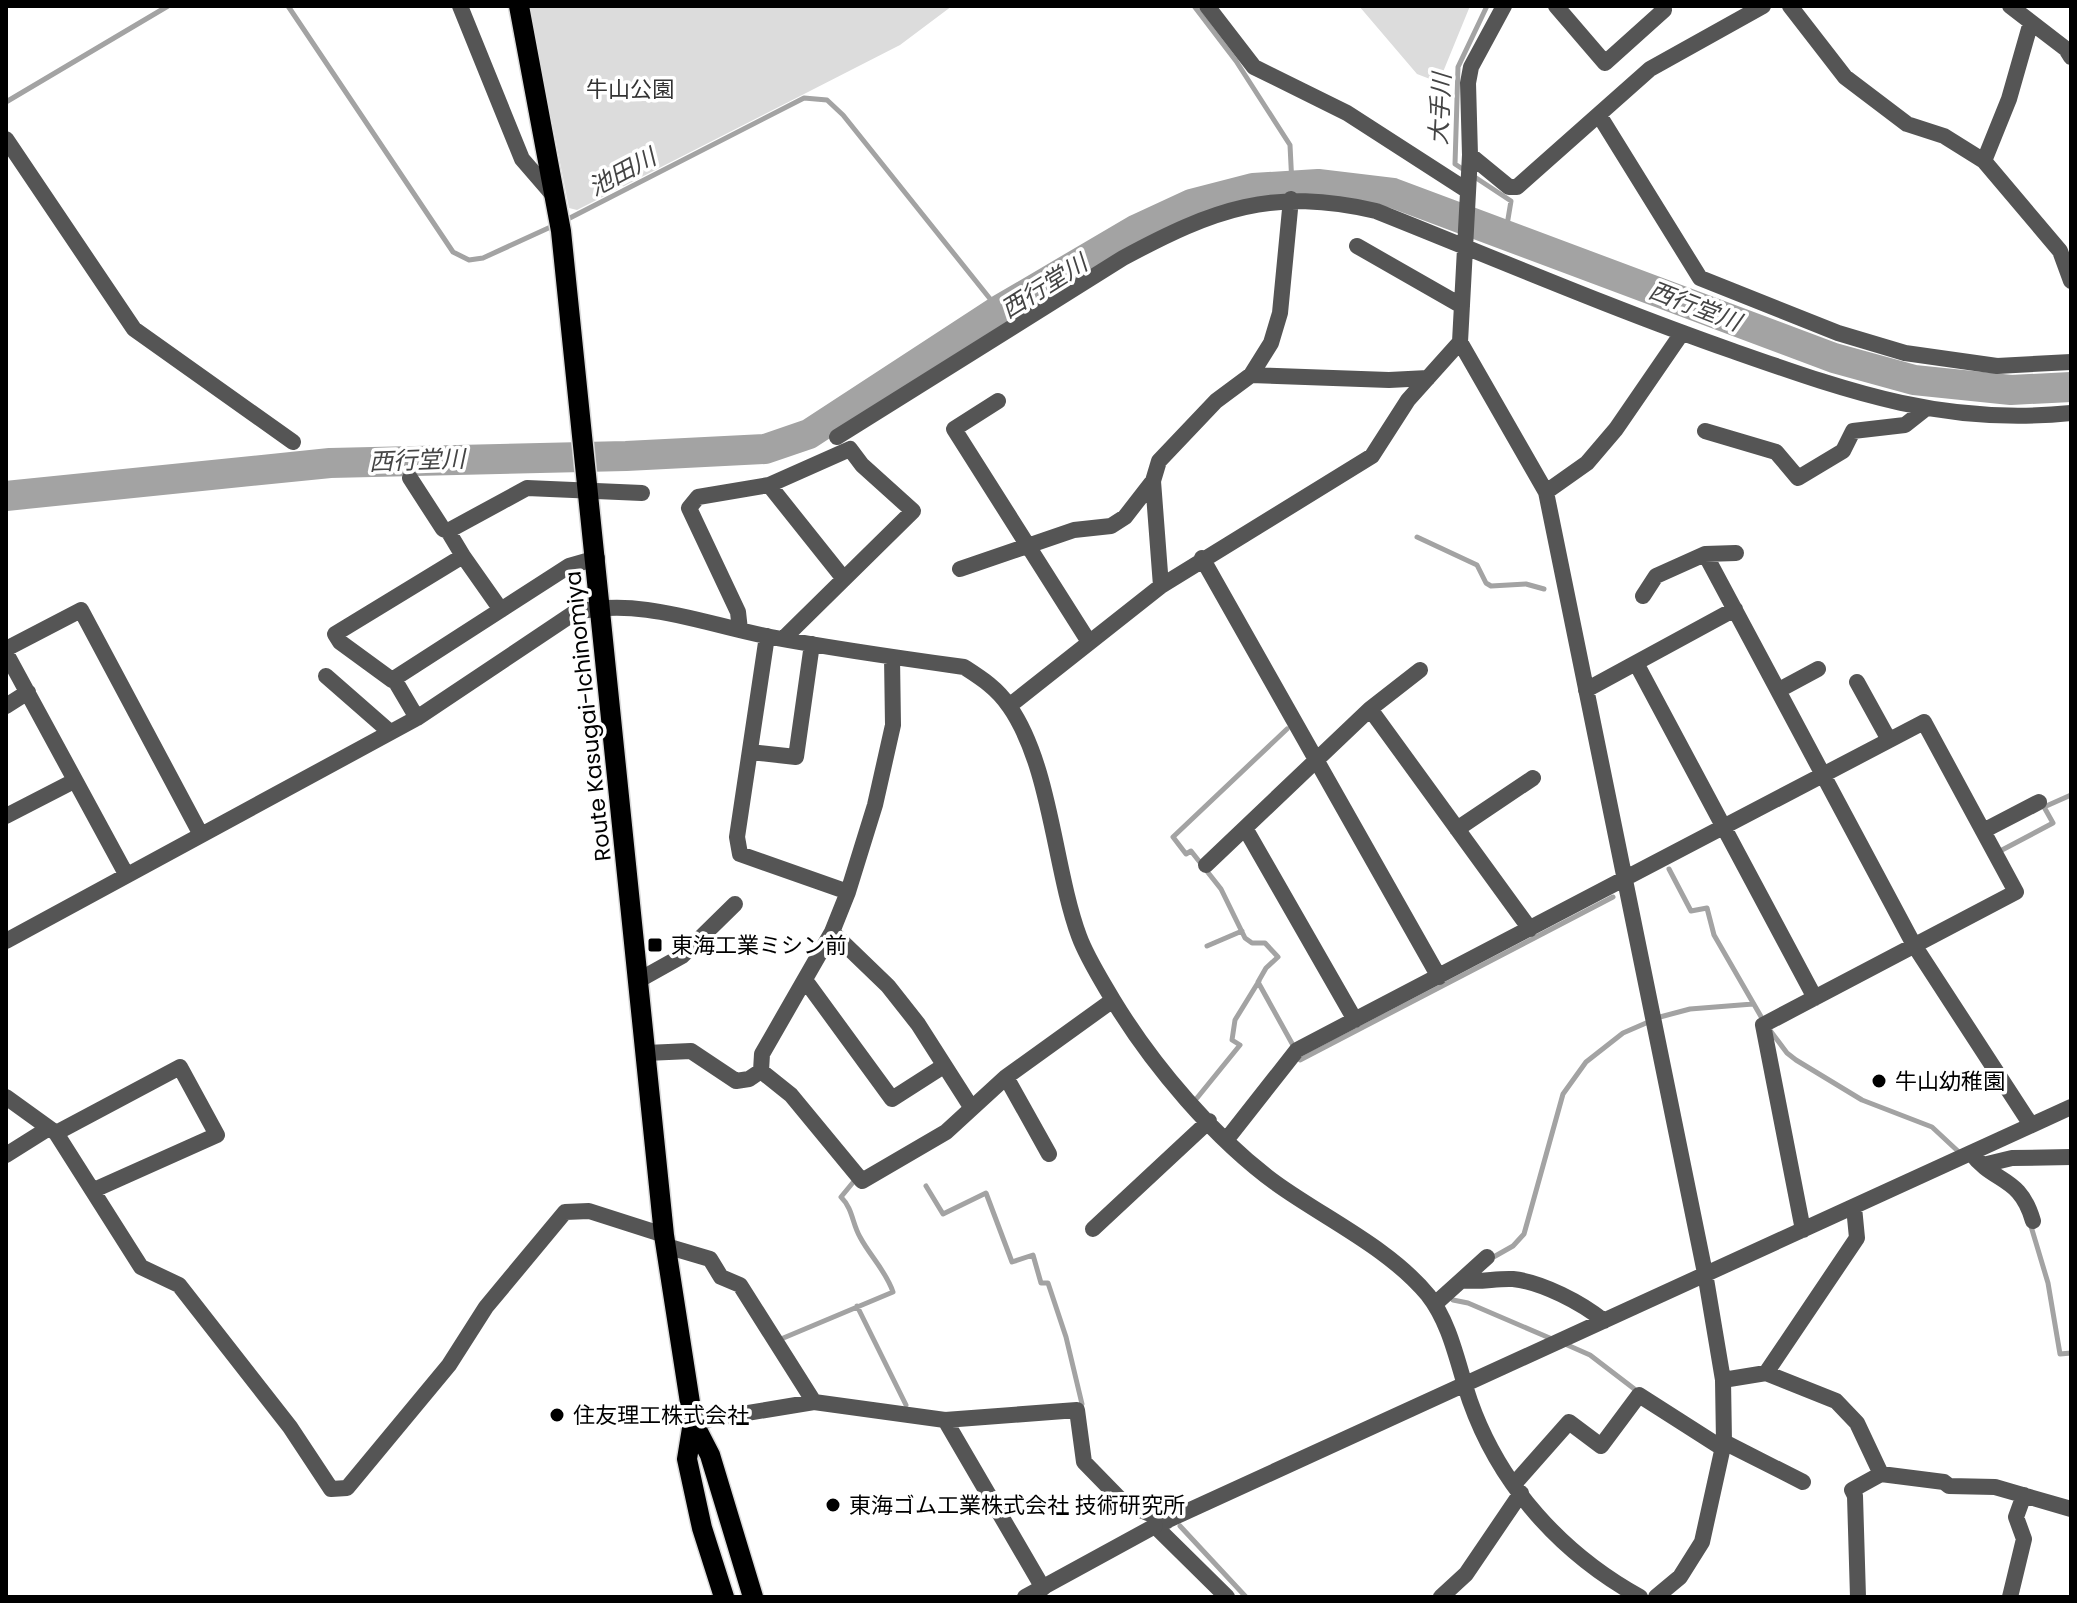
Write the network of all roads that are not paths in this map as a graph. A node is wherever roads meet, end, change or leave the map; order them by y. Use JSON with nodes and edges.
{"nodes":[{"id":1,"x":460,"y":6,"type":"edge"},
{"id":2,"x":519,"y":6,"type":"edge"},
{"id":3,"x":1207,"y":6,"type":"edge"},
{"id":4,"x":1504,"y":6,"type":"edge"},
{"id":5,"x":1556,"y":6,"type":"edge"},
{"id":6,"x":1661,"y":6,"type":"edge"},
{"id":7,"x":1763,"y":6,"type":"edge"},
{"id":8,"x":1790,"y":6,"type":"edge"},
{"id":9,"x":2010,"y":6,"type":"edge"},
{"id":10,"x":2031,"y":22,"type":"junction"},
{"id":11,"x":2071,"y":57,"type":"edge"},
{"id":12,"x":1599,"y":115,"type":"junction"},
{"id":13,"x":6,"y":139,"type":"edge"},
{"id":14,"x":1470,"y":155,"type":"junction"},
{"id":15,"x":1984,"y":161,"type":"junction"},
{"id":16,"x":1468,"y":191,"type":"junction"},
{"id":17,"x":1291,"y":199,"type":"junction"},
{"id":18,"x":558,"y":210,"type":"junction"},
{"id":19,"x":1357,"y":246,"type":"dead end"},
{"id":20,"x":1466,"y":247,"type":"junction"},
{"id":21,"x":2065,"y":248,"type":"edge"},
{"id":22,"x":2071,"y":281,"type":"edge"},
{"id":23,"x":1462,"y":306,"type":"junction"},
{"id":24,"x":1682,"y":333,"type":"junction"},
{"id":25,"x":1460,"y":342,"type":"junction"},
{"id":26,"x":2071,"y":362,"type":"edge"},
{"id":27,"x":1251,"y":375,"type":"junction"},
{"id":28,"x":1428,"y":378,"type":"junction"},
{"id":29,"x":998,"y":401,"type":"dead end"},
{"id":30,"x":1924,"y":410,"type":"junction"},
{"id":31,"x":2071,"y":413,"type":"edge"},
{"id":32,"x":1705,"y":431,"type":"dead end"},
{"id":33,"x":837,"y":437,"type":"dead end"},
{"id":34,"x":293,"y":442,"type":"dead end"},
{"id":35,"x":410,"y":478,"type":"dead end"},
{"id":36,"x":1153,"y":481,"type":"junction"},
{"id":37,"x":769,"y":485,"type":"junction"},
{"id":38,"x":588,"y":487,"type":"junction"},
{"id":39,"x":1546,"y":492,"type":"junction"},
{"id":40,"x":642,"y":493,"type":"dead end"},
{"id":41,"x":448,"y":531,"type":"junction"},
{"id":42,"x":1027,"y":545,"type":"junction"},
{"id":43,"x":1736,"y":553,"type":"dead end"},
{"id":44,"x":1705,"y":554,"type":"junction"},
{"id":45,"x":463,"y":556,"type":"junction"},
{"id":46,"x":597,"y":558,"type":"junction"},
{"id":47,"x":1202,"y":558,"type":"junction"},
{"id":48,"x":960,"y":569,"type":"dead end"},
{"id":49,"x":844,"y":579,"type":"junction"},
{"id":50,"x":1161,"y":586,"type":"junction"},
{"id":51,"x":1643,"y":596,"type":"dead end"},
{"id":52,"x":602,"y":605,"type":"junction"},
{"id":53,"x":1735,"y":609,"type":"junction"},
{"id":54,"x":501,"y":610,"type":"junction"},
{"id":55,"x":740,"y":630,"type":"junction"},
{"id":56,"x":775,"y":638,"type":"junction"},
{"id":57,"x":1089,"y":642,"type":"junction"},
{"id":58,"x":812,"y":644,"type":"junction"},
{"id":59,"x":6,"y":651,"type":"edge"},
{"id":60,"x":892,"y":657,"type":"junction"},
{"id":61,"x":1636,"y":663,"type":"junction"},
{"id":62,"x":1818,"y":669,"type":"dead end"},
{"id":63,"x":1420,"y":670,"type":"dead end"},
{"id":64,"x":326,"y":676,"type":"dead end"},
{"id":65,"x":394,"y":679,"type":"junction"},
{"id":66,"x":1857,"y":682,"type":"dead end"},
{"id":67,"x":1586,"y":690,"type":"junction"},
{"id":68,"x":1779,"y":690,"type":"junction"},
{"id":69,"x":28,"y":692,"type":"junction"},
{"id":70,"x":6,"y":706,"type":"edge"},
{"id":71,"x":1009,"y":706,"type":"junction"},
{"id":72,"x":1370,"y":709,"type":"junction"},
{"id":73,"x":417,"y":718,"type":"junction"},
{"id":74,"x":390,"y":732,"type":"junction"},
{"id":75,"x":1889,"y":740,"type":"junction"},
{"id":76,"x":750,"y":752,"type":"junction"},
{"id":77,"x":1316,"y":761,"type":"junction"},
{"id":78,"x":1823,"y":774,"type":"junction"},
{"id":79,"x":1533,"y":778,"type":"dead end"},
{"id":80,"x":74,"y":781,"type":"junction"},
{"id":81,"x":2039,"y":802,"type":"dead end"},
{"id":82,"x":6,"y":816,"type":"edge"},
{"id":83,"x":1723,"y":827,"type":"junction"},
{"id":84,"x":1245,"y":828,"type":"junction"},
{"id":85,"x":1457,"y":829,"type":"junction"},
{"id":86,"x":1983,"y":831,"type":"junction"},
{"id":87,"x":200,"y":833,"type":"junction"},
{"id":88,"x":1206,"y":865,"type":"dead end"},
{"id":89,"x":126,"y":874,"type":"junction"},
{"id":90,"x":1626,"y":880,"type":"junction"},
{"id":91,"x":848,"y":892,"type":"junction"},
{"id":92,"x":735,"y":904,"type":"dead end"},
{"id":93,"x":1530,"y":929,"type":"junction"},
{"id":94,"x":832,"y":932,"type":"junction"},
{"id":95,"x":6,"y":941,"type":"edge"},
{"id":96,"x":1914,"y":945,"type":"junction"},
{"id":97,"x":1439,"y":977,"type":"junction"},
{"id":98,"x":639,"y":980,"type":"junction"},
{"id":99,"x":805,"y":980,"type":"junction"},
{"id":100,"x":1815,"y":998,"type":"junction"},
{"id":101,"x":1113,"y":1000,"type":"junction"},
{"id":102,"x":1355,"y":1020,"type":"junction"},
{"id":103,"x":646,"y":1053,"type":"junction"},
{"id":104,"x":942,"y":1067,"type":"junction"},
{"id":105,"x":761,"y":1071,"type":"junction"},
{"id":106,"x":1006,"y":1077,"type":"junction"},
{"id":107,"x":6,"y":1097,"type":"edge"},
{"id":108,"x":971,"y":1107,"type":"junction"},
{"id":109,"x":2071,"y":1107,"type":"edge"},
{"id":110,"x":1209,"y":1121,"type":"junction"},
{"id":111,"x":2031,"y":1125,"type":"junction"},
{"id":112,"x":53,"y":1131,"type":"junction"},
{"id":113,"x":1227,"y":1139,"type":"junction"},
{"id":114,"x":1049,"y":1154,"type":"dead end"},
{"id":115,"x":6,"y":1155,"type":"edge"},
{"id":116,"x":2071,"y":1157,"type":"edge"},
{"id":117,"x":1977,"y":1159,"type":"junction"},
{"id":118,"x":94,"y":1190,"type":"junction"},
{"id":119,"x":1854,"y":1207,"type":"junction"},
{"id":120,"x":2033,"y":1221,"type":"dead end"},
{"id":121,"x":1093,"y":1229,"type":"dead end"},
{"id":122,"x":1803,"y":1230,"type":"junction"},
{"id":123,"x":665,"y":1241,"type":"junction"},
{"id":124,"x":1487,"y":1257,"type":"dead end"},
{"id":125,"x":1705,"y":1273,"type":"junction"},
{"id":126,"x":1463,"y":1280,"type":"junction"},
{"id":127,"x":1435,"y":1304,"type":"junction"},
{"id":128,"x":1604,"y":1321,"type":"junction"},
{"id":129,"x":1766,"y":1373,"type":"junction"},
{"id":130,"x":1723,"y":1380,"type":"junction"},
{"id":131,"x":1465,"y":1384,"type":"junction"},
{"id":132,"x":814,"y":1402,"type":"junction"},
{"id":133,"x":945,"y":1420,"type":"junction"},
{"id":134,"x":693,"y":1422,"type":"junction"},
{"id":135,"x":1723,"y":1445,"type":"junction"},
{"id":136,"x":1881,"y":1474,"type":"junction"},
{"id":137,"x":1803,"y":1482,"type":"dead end"},
{"id":138,"x":1518,"y":1488,"type":"junction"},
{"id":139,"x":2024,"y":1495,"type":"junction"},
{"id":140,"x":2071,"y":1509,"type":"edge"},
{"id":141,"x":1161,"y":1523,"type":"junction"},
{"id":142,"x":1043,"y":1588,"type":"junction"},
{"id":143,"x":724,"y":1597,"type":"edge"},
{"id":144,"x":753,"y":1597,"type":"edge"},
{"id":145,"x":1025,"y":1597,"type":"edge"},
{"id":146,"x":1227,"y":1597,"type":"edge"},
{"id":147,"x":1441,"y":1597,"type":"edge"},
{"id":148,"x":1640,"y":1597,"type":"edge"},
{"id":149,"x":1656,"y":1597,"type":"edge"},
{"id":150,"x":1858,"y":1597,"type":"edge"},
{"id":151,"x":2010,"y":1597,"type":"edge"}],
"edges":[{"from":1,"to":18,"type":"street"},
{"from":2,"to":18,"type":"main road","name":"Route Kasugai-Ichinomiya"},
{"from":3,"to":16,"type":"street"},
{"from":4,"to":14,"type":"street"},
{"from":5,"to":6,"type":"street"},
{"from":7,"to":12,"type":"street"},
{"from":8,"to":15,"type":"street"},
{"from":9,"to":10,"type":"street"},
{"from":10,"to":11,"type":"street"},
{"from":10,"to":15,"type":"street"},
{"from":12,"to":14,"type":"street"},
{"from":12,"to":26,"type":"street"},
{"from":13,"to":34,"type":"street"},
{"from":14,"to":16,"type":"street"},
{"from":15,"to":21,"type":"street"},
{"from":16,"to":20,"type":"street"},
{"from":17,"to":20,"type":"street"},
{"from":17,"to":27,"type":"street"},
{"from":17,"to":33,"type":"street"},
{"from":18,"to":38,"type":"main road","name":"Route Kasugai-Ichinomiya"},
{"from":19,"to":23,"type":"street"},
{"from":20,"to":23,"type":"street"},
{"from":20,"to":24,"type":"street"},
{"from":21,"to":22,"type":"street"},
{"from":23,"to":25,"type":"street"},
{"from":24,"to":30,"type":"street"},
{"from":24,"to":39,"type":"street"},
{"from":25,"to":28,"type":"street"},
{"from":25,"to":39,"type":"street"},
{"from":27,"to":28,"type":"street"},
{"from":27,"to":36,"type":"street"},
{"from":28,"to":47,"type":"street"},
{"from":29,"to":42,"type":"street"},
{"from":30,"to":31,"type":"street"},
{"from":30,"to":32,"type":"street"},
{"from":35,"to":41,"type":"street"},
{"from":36,"to":42,"type":"street"},
{"from":36,"to":50,"type":"street"},
{"from":37,"to":49,"type":"street"},
{"from":37,"to":49,"type":"street"},
{"from":37,"to":55,"type":"street"},
{"from":38,"to":40,"type":"street"},
{"from":38,"to":41,"type":"street"},
{"from":38,"to":46,"type":"main road","name":"Route Kasugai-Ichinomiya"},
{"from":39,"to":67,"type":"street"},
{"from":41,"to":45,"type":"street"},
{"from":42,"to":48,"type":"street"},
{"from":42,"to":57,"type":"street"},
{"from":43,"to":44,"type":"street"},
{"from":44,"to":51,"type":"street"},
{"from":44,"to":53,"type":"street"},
{"from":45,"to":54,"type":"street"},
{"from":45,"to":65,"type":"street"},
{"from":46,"to":52,"type":"main road","name":"Route Kasugai-Ichinomiya"},
{"from":46,"to":54,"type":"street"},
{"from":47,"to":50,"type":"street"},
{"from":47,"to":77,"type":"street"},
{"from":49,"to":56,"type":"street"},
{"from":50,"to":57,"type":"street"},
{"from":52,"to":55,"type":"street"},
{"from":52,"to":73,"type":"street"},
{"from":52,"to":98,"type":"main road","name":"Route Kasugai-Ichinomiya"},
{"from":53,"to":61,"type":"street"},
{"from":53,"to":68,"type":"street"},
{"from":54,"to":65,"type":"street"},
{"from":55,"to":56,"type":"street"},
{"from":56,"to":58,"type":"street"},
{"from":56,"to":76,"type":"street"},
{"from":57,"to":71,"type":"street"},
{"from":58,"to":60,"type":"street"},
{"from":58,"to":76,"type":"street"},
{"from":59,"to":69,"type":"street"},
{"from":59,"to":87,"type":"street"},
{"from":60,"to":71,"type":"street"},
{"from":60,"to":91,"type":"street"},
{"from":61,"to":67,"type":"street"},
{"from":61,"to":83,"type":"street"},
{"from":62,"to":68,"type":"street"},
{"from":63,"to":72,"type":"street"},
{"from":64,"to":74,"type":"street"},
{"from":65,"to":73,"type":"street"},
{"from":66,"to":75,"type":"street"},
{"from":67,"to":90,"type":"street"},
{"from":68,"to":78,"type":"street"},
{"from":69,"to":70,"type":"street"},
{"from":69,"to":80,"type":"street"},
{"from":71,"to":101,"type":"street"},
{"from":72,"to":77,"type":"street"},
{"from":72,"to":85,"type":"street"},
{"from":73,"to":74,"type":"street"},
{"from":74,"to":87,"type":"street"},
{"from":75,"to":78,"type":"street"},
{"from":75,"to":86,"type":"street"},
{"from":76,"to":91,"type":"street"},
{"from":77,"to":84,"type":"street"},
{"from":77,"to":97,"type":"street"},
{"from":78,"to":83,"type":"street"},
{"from":78,"to":96,"type":"street"},
{"from":79,"to":85,"type":"street"},
{"from":80,"to":82,"type":"street"},
{"from":80,"to":89,"type":"street"},
{"from":81,"to":86,"type":"street"},
{"from":83,"to":90,"type":"street"},
{"from":83,"to":100,"type":"street"},
{"from":84,"to":88,"type":"street"},
{"from":84,"to":102,"type":"street"},
{"from":85,"to":93,"type":"street"},
{"from":86,"to":96,"type":"street"},
{"from":87,"to":89,"type":"street"},
{"from":89,"to":95,"type":"street"},
{"from":90,"to":93,"type":"street"},
{"from":90,"to":125,"type":"street"},
{"from":91,"to":94,"type":"street"},
{"from":92,"to":98,"type":"street"},
{"from":93,"to":97,"type":"street"},
{"from":94,"to":99,"type":"street"},
{"from":94,"to":104,"type":"street"},
{"from":96,"to":100,"type":"street"},
{"from":96,"to":111,"type":"street"},
{"from":97,"to":102,"type":"street"},
{"from":98,"to":103,"type":"main road","name":"Route Kasugai-Ichinomiya"},
{"from":99,"to":104,"type":"street"},
{"from":99,"to":105,"type":"street"},
{"from":100,"to":122,"type":"street"},
{"from":101,"to":106,"type":"street"},
{"from":101,"to":110,"type":"street"},
{"from":102,"to":113,"type":"street"},
{"from":103,"to":105,"type":"street"},
{"from":103,"to":123,"type":"main road","name":"Route Kasugai-Ichinomiya"},
{"from":104,"to":108,"type":"street"},
{"from":105,"to":108,"type":"street"},
{"from":106,"to":108,"type":"street"},
{"from":106,"to":114,"type":"street"},
{"from":107,"to":112,"type":"street"},
{"from":109,"to":111,"type":"street"},
{"from":110,"to":113,"type":"street"},
{"from":110,"to":121,"type":"street"},
{"from":111,"to":117,"type":"street"},
{"from":112,"to":115,"type":"street"},
{"from":112,"to":118,"type":"street"},
{"from":112,"to":118,"type":"street"},
{"from":113,"to":127,"type":"street"},
{"from":116,"to":117,"type":"street"},
{"from":117,"to":119,"type":"street"},
{"from":117,"to":120,"type":"street"},
{"from":118,"to":123,"type":"street"},
{"from":119,"to":122,"type":"street"},
{"from":119,"to":129,"type":"street"},
{"from":122,"to":125,"type":"street"},
{"from":123,"to":132,"type":"street"},
{"from":123,"to":134,"type":"main road","name":"Route Kasugai-Ichinomiya"},
{"from":124,"to":126,"type":"street"},
{"from":125,"to":128,"type":"street"},
{"from":125,"to":130,"type":"street"},
{"from":126,"to":127,"type":"street"},
{"from":126,"to":128,"type":"street"},
{"from":127,"to":131,"type":"street"},
{"from":128,"to":131,"type":"street"},
{"from":129,"to":130,"type":"street"},
{"from":129,"to":136,"type":"street"},
{"from":130,"to":135,"type":"street"},
{"from":131,"to":138,"type":"street"},
{"from":131,"to":141,"type":"street"},
{"from":132,"to":133,"type":"street"},
{"from":132,"to":134,"type":"street"},
{"from":133,"to":141,"type":"street"},
{"from":133,"to":142,"type":"street"},
{"from":134,"to":143,"type":"main road","name":"Route Kasugai-Ichinomiya"},
{"from":134,"to":144,"type":"main road","name":"Route Kasugai-Ichinomiya"},
{"from":135,"to":137,"type":"street"},
{"from":135,"to":138,"type":"street"},
{"from":135,"to":149,"type":"street"},
{"from":136,"to":139,"type":"street"},
{"from":136,"to":150,"type":"street"},
{"from":138,"to":147,"type":"street"},
{"from":138,"to":148,"type":"street"},
{"from":139,"to":140,"type":"street"},
{"from":139,"to":151,"type":"street"},
{"from":141,"to":142,"type":"street"},
{"from":141,"to":146,"type":"street"},
{"from":142,"to":145,"type":"street"}]}
